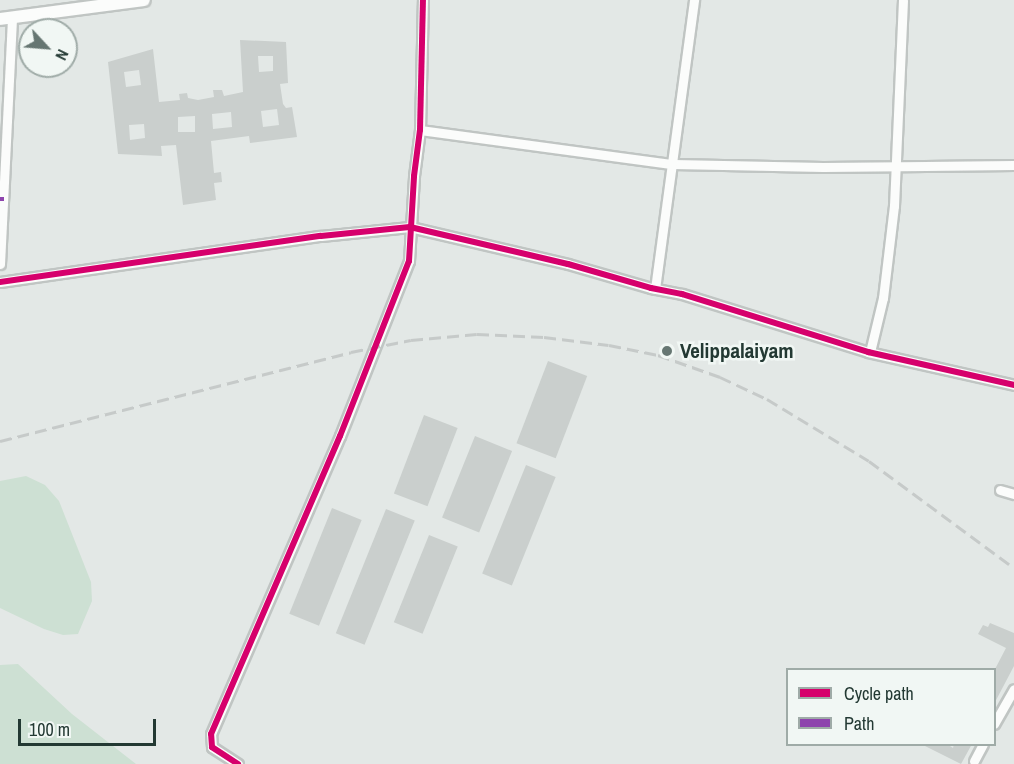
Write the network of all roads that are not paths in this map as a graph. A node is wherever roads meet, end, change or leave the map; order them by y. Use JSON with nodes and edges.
{"nodes":[{"id":1,"x":144,"y":0,"type":"edge"},
{"id":2,"x":423,"y":0,"type":"edge"},
{"id":3,"x":694,"y":0,"type":"edge"},
{"id":4,"x":903,"y":0,"type":"edge"},
{"id":5,"x":111,"y":2,"type":"edge"},
{"id":6,"x":6,"y":18,"type":"edge"},
{"id":7,"x":420,"y":130,"type":"junction"},
{"id":8,"x":674,"y":164,"type":"junction"},
{"id":9,"x":1014,"y":165,"type":"edge"},
{"id":10,"x":895,"y":167,"type":"junction"},
{"id":11,"x":410,"y":227,"type":"junction"},
{"id":12,"x":0,"y":264,"type":"edge"},
{"id":13,"x":0,"y":282,"type":"edge"},
{"id":14,"x":655,"y":289,"type":"junction"},
{"id":15,"x":870,"y":352,"type":"junction"},
{"id":16,"x":1014,"y":385,"type":"edge"},
{"id":17,"x":1000,"y":489,"type":"dead end"},
{"id":18,"x":1014,"y":494,"type":"edge"},
{"id":19,"x":1014,"y":689,"type":"edge"},
{"id":20,"x":996,"y":720,"type":"edge"},
{"id":21,"x":982,"y":746,"type":"edge"},
{"id":22,"x":974,"y":761,"type":"dead end"},
{"id":23,"x":237,"y":764,"type":"edge"}],
"edges":[{"from":1,"to":5,"type":"main road"},
{"from":2,"to":7,"type":"street"},
{"from":3,"to":8,"type":"street"},
{"from":4,"to":10,"type":"street"},
{"from":5,"to":6,"type":"main road"},
{"from":6,"to":12,"type":"street"},
{"from":7,"to":8,"type":"street"},
{"from":7,"to":11,"type":"street"},
{"from":8,"to":10,"type":"street"},
{"from":8,"to":14,"type":"street"},
{"from":9,"to":10,"type":"street"},
{"from":10,"to":15,"type":"street"},
{"from":11,"to":13,"type":"street"},
{"from":11,"to":14,"type":"street"},
{"from":11,"to":23,"type":"street"},
{"from":14,"to":15,"type":"street"},
{"from":15,"to":16,"type":"street"},
{"from":17,"to":18,"type":"street"},
{"from":19,"to":20,"type":"street"},
{"from":21,"to":22,"type":"street"}]}
